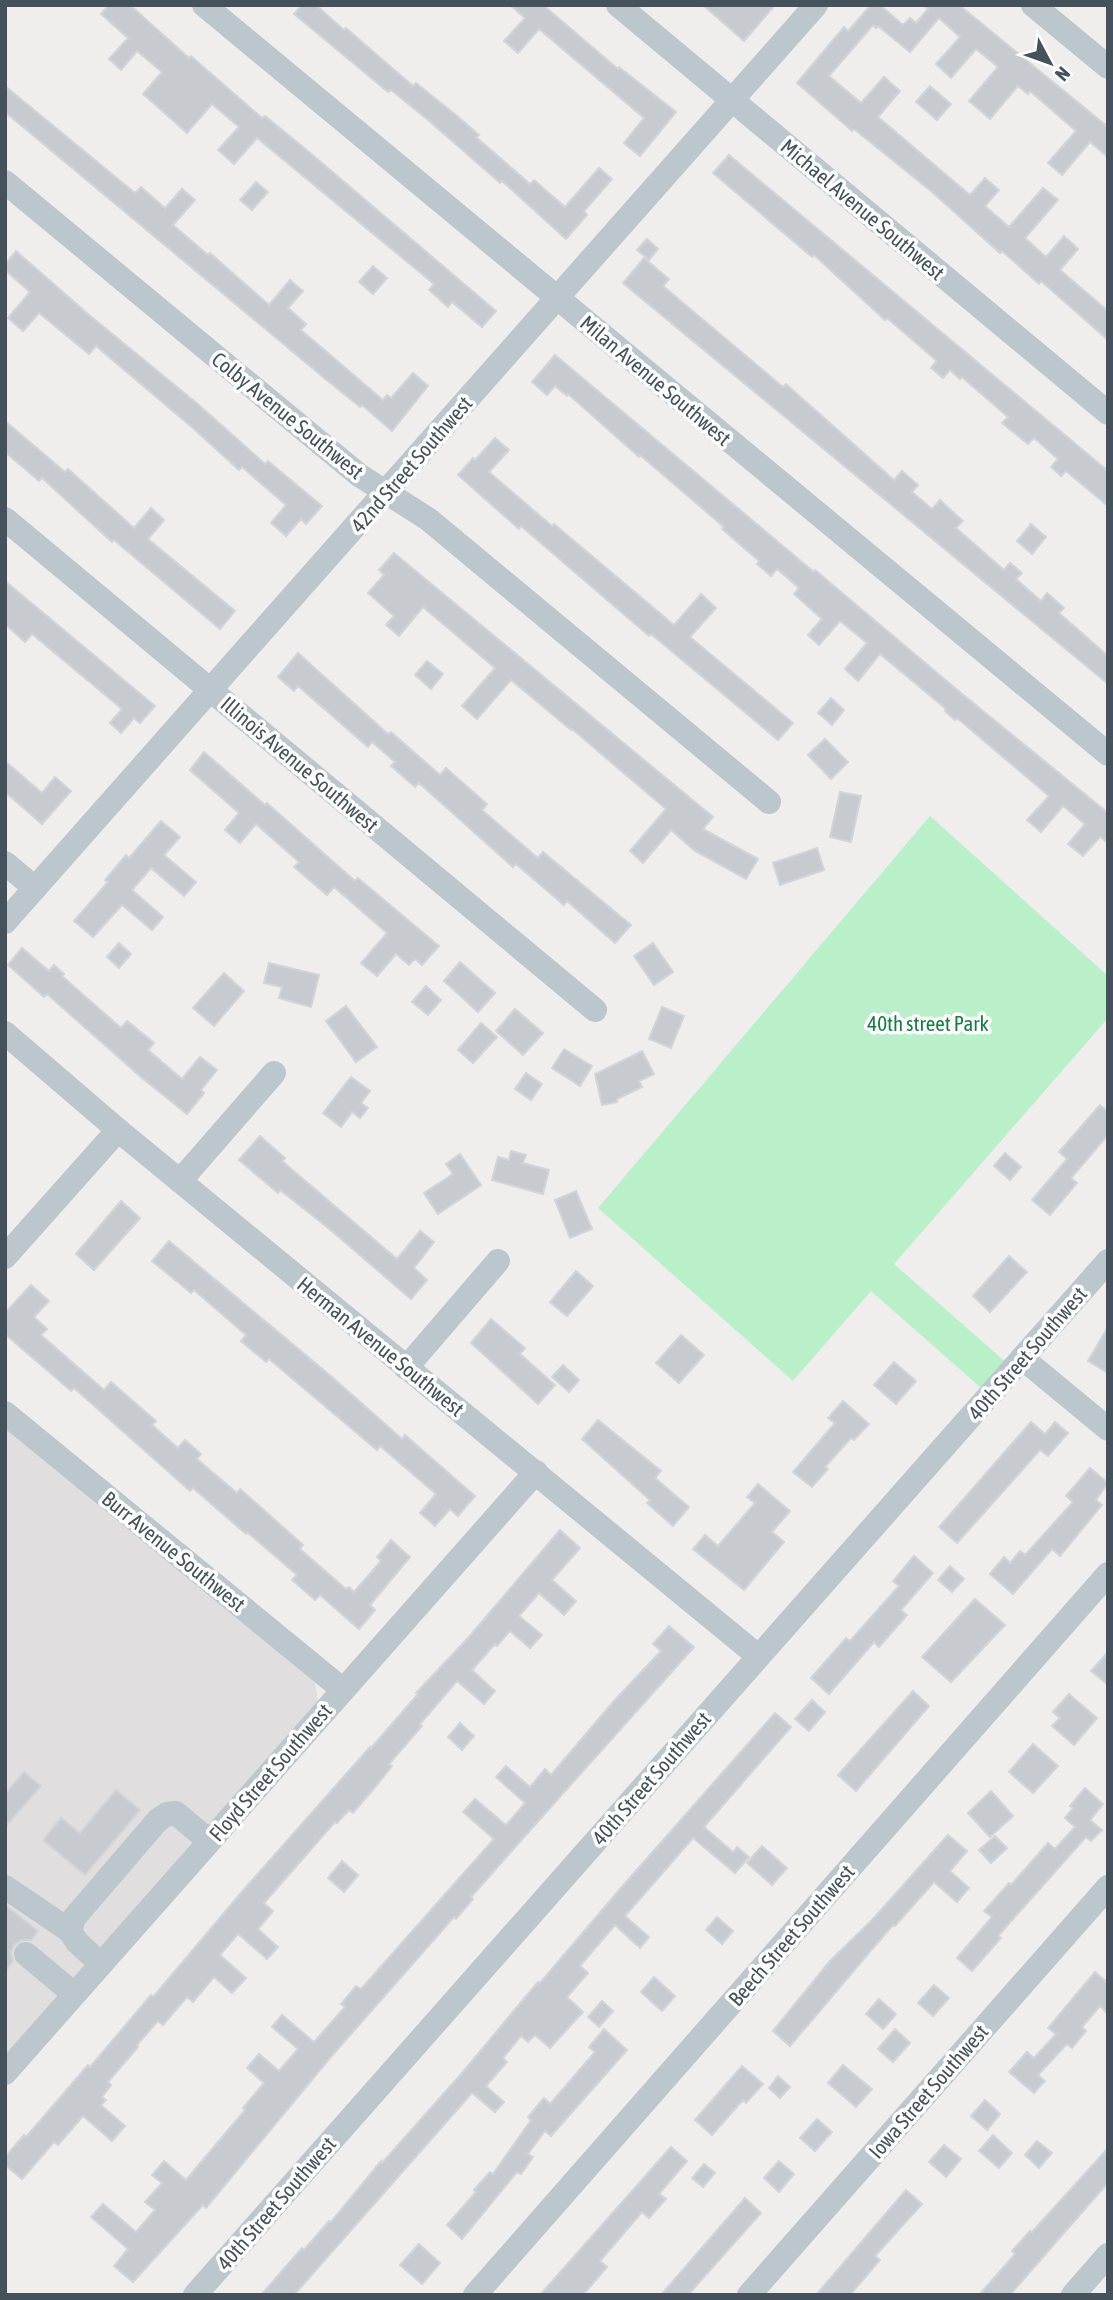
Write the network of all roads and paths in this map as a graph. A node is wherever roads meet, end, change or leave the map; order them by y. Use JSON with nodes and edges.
{"nodes":[{"id":1,"x":204,"y":5,"type":"edge"},
{"id":2,"x":618,"y":5,"type":"edge"},
{"id":3,"x":816,"y":5,"type":"edge"},
{"id":4,"x":1033,"y":5,"type":"edge"},
{"id":5,"x":1108,"y":67,"type":"edge"},
{"id":6,"x":733,"y":101,"type":"junction"},
{"id":7,"x":5,"y":182,"type":"edge"},
{"id":8,"x":557,"y":298,"type":"junction"},
{"id":9,"x":1108,"y":413,"type":"edge"},
{"id":10,"x":387,"y":492,"type":"junction"},
{"id":11,"x":5,"y":519,"type":"edge"},
{"id":12,"x":210,"y":689,"type":"junction"},
{"id":13,"x":1108,"y":754,"type":"edge"},
{"id":14,"x":769,"y":802,"type":"dead end"},
{"id":15,"x":5,"y":863,"type":"edge"},
{"id":16,"x":35,"y":888,"type":"junction"},
{"id":17,"x":5,"y":922,"type":"edge"},
{"id":18,"x":595,"y":1010,"type":"dead end"},
{"id":19,"x":5,"y":1033,"type":"edge"},
{"id":20,"x":274,"y":1073,"type":"dead end"},
{"id":21,"x":118,"y":1130,"type":"junction"},
{"id":22,"x":180,"y":1181,"type":"junction"},
{"id":23,"x":5,"y":1258,"type":"edge"},
{"id":24,"x":498,"y":1261,"type":"dead end"},
{"id":25,"x":1108,"y":1261,"type":"edge"},
{"id":26,"x":1023,"y":1358,"type":"junction"},
{"id":27,"x":406,"y":1368,"type":"junction"},
{"id":28,"x":5,"y":1413,"type":"edge"},
{"id":29,"x":1108,"y":1429,"type":"edge"},
{"id":30,"x":536,"y":1472,"type":"junction"},
{"id":31,"x":1108,"y":1574,"type":"edge"},
{"id":32,"x":758,"y":1656,"type":"junction"},
{"id":33,"x":342,"y":1689,"type":"junction"},
{"id":34,"x":209,"y":1841,"type":"junction"},
{"id":35,"x":1108,"y":1886,"type":"edge"},
{"id":36,"x":5,"y":1887,"type":"edge"},
{"id":37,"x":70,"y":1931,"type":"junction"},
{"id":38,"x":26,"y":1954,"type":"dead end"},
{"id":39,"x":101,"y":1964,"type":"junction"},
{"id":40,"x":74,"y":1994,"type":"junction"},
{"id":41,"x":5,"y":2073,"type":"edge"},
{"id":42,"x":1108,"y":2255,"type":"edge"},
{"id":43,"x":195,"y":2295,"type":"edge"},
{"id":44,"x":475,"y":2295,"type":"edge"},
{"id":45,"x":749,"y":2295,"type":"edge"},
{"id":46,"x":1073,"y":2295,"type":"edge"}],
"edges":[{"from":1,"to":8,"type":"street","name":"Milan Avenue Southwest"},
{"from":2,"to":6,"type":"street","name":"Michael Avenue Southwest"},
{"from":3,"to":6,"type":"street","name":"42nd Street Southwest"},
{"from":4,"to":5,"type":"street"},
{"from":6,"to":8,"type":"street","name":"42nd Street Southwest"},
{"from":6,"to":9,"type":"street","name":"Michael Avenue Southwest"},
{"from":7,"to":10,"type":"street","name":"Colby Avenue Southwest"},
{"from":8,"to":10,"type":"street","name":"42nd Street Southwest"},
{"from":8,"to":13,"type":"street","name":"Milan Avenue Southwest"},
{"from":10,"to":12,"type":"street","name":"42nd Street Southwest"},
{"from":10,"to":14,"type":"street","name":"Colby Avenue Southwest"},
{"from":11,"to":12,"type":"street","name":"Illinois Avenue Southwest"},
{"from":12,"to":16,"type":"street","name":"42nd Street Southwest"},
{"from":12,"to":18,"type":"street","name":"Illinois Avenue Southwest"},
{"from":15,"to":16,"type":"street"},
{"from":16,"to":17,"type":"street","name":"42nd Street Southwest"},
{"from":19,"to":21,"type":"street","name":"Herman Avenue Southwest"},
{"from":20,"to":22,"type":"street"},
{"from":21,"to":22,"type":"street","name":"Herman Avenue Southwest"},
{"from":21,"to":23,"type":"street"},
{"from":22,"to":27,"type":"street","name":"Herman Avenue Southwest"},
{"from":24,"to":27,"type":"street"},
{"from":25,"to":26,"type":"street","name":"40th Street Southwest"},
{"from":26,"to":29,"type":"street"},
{"from":26,"to":32,"type":"street","name":"40th Street Southwest"},
{"from":27,"to":30,"type":"street","name":"Herman Avenue Southwest"},
{"from":28,"to":33,"type":"street","name":"Burr Avenue Southwest"},
{"from":30,"to":32,"type":"street","name":"Herman Avenue Southwest"},
{"from":30,"to":33,"type":"street","name":"Floyd Street Southwest"},
{"from":31,"to":44,"type":"street","name":"Beech Street Southwest"},
{"from":32,"to":43,"type":"street","name":"40th Street Southwest"},
{"from":33,"to":34,"type":"street","name":"Floyd Street Southwest"},
{"from":34,"to":37,"type":"street"},
{"from":34,"to":39,"type":"street","name":"Floyd Street Southwest"},
{"from":35,"to":45,"type":"street","name":"Iowa Street Southwest"},
{"from":36,"to":37,"type":"street"},
{"from":37,"to":39,"type":"street"},
{"from":38,"to":40,"type":"street"},
{"from":39,"to":40,"type":"street","name":"Floyd Street Southwest"},
{"from":40,"to":41,"type":"street","name":"Floyd Street Southwest"},
{"from":42,"to":46,"type":"street"}]}
